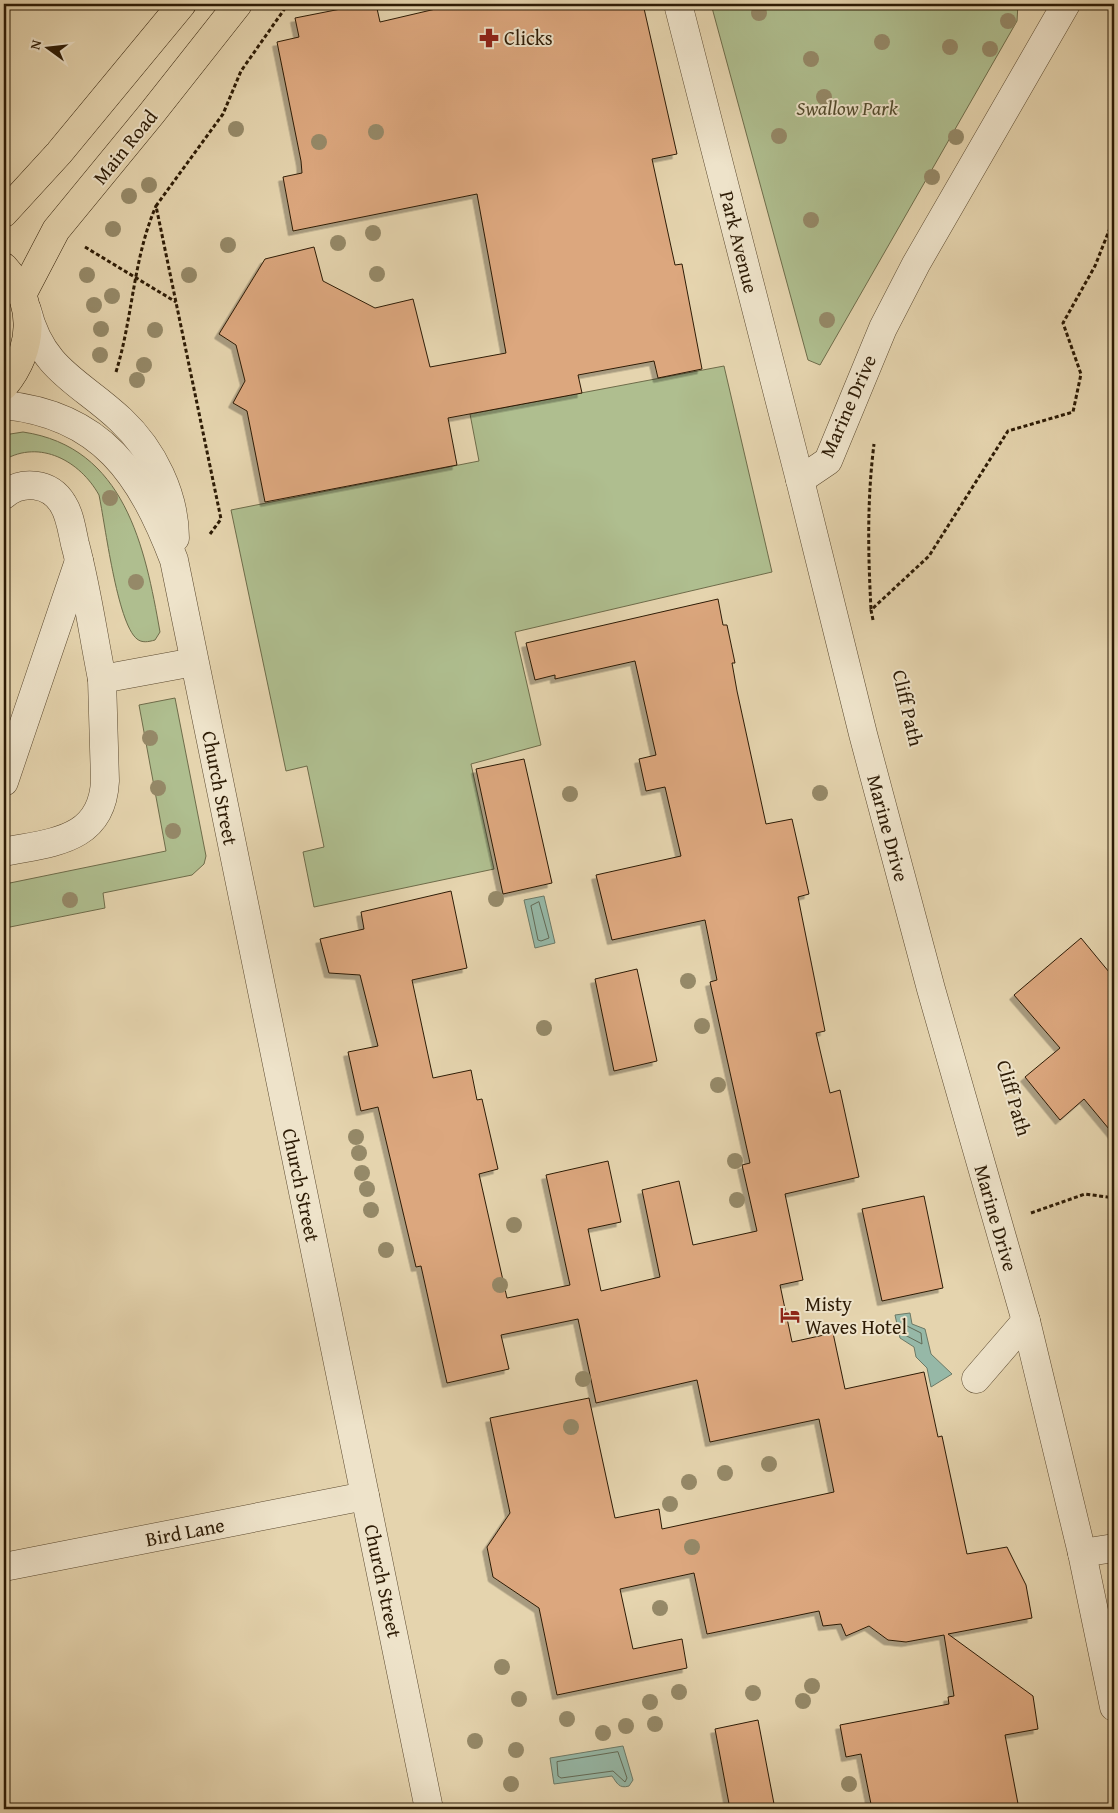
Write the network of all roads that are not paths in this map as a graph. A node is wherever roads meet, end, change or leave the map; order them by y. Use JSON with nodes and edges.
{"nodes":[{"id":1,"x":182,"y":4,"type":"edge"},
{"id":2,"x":238,"y":4,"type":"edge"},
{"id":3,"x":678,"y":4,"type":"edge"},
{"id":4,"x":1066,"y":4,"type":"edge"},
{"id":5,"x":4,"y":213,"type":"edge"},
{"id":6,"x":4,"y":267,"type":"edge"},
{"id":7,"x":24,"y":302,"type":"junction"},
{"id":8,"x":4,"y":386,"type":"edge"},
{"id":9,"x":4,"y":404,"type":"edge"},
{"id":10,"x":800,"y":480,"type":"junction"},
{"id":11,"x":4,"y":495,"type":"edge"},
{"id":12,"x":80,"y":561,"type":"junction"},
{"id":13,"x":176,"y":570,"type":"junction"},
{"id":14,"x":194,"y":662,"type":"junction"},
{"id":15,"x":102,"y":679,"type":"junction"},
{"id":16,"x":4,"y":782,"type":"edge"},
{"id":17,"x":4,"y":852,"type":"edge"},
{"id":18,"x":1026,"y":1322,"type":"junction"},
{"id":19,"x":976,"y":1379,"type":"dead end"},
{"id":20,"x":365,"y":1496,"type":"junction"},
{"id":21,"x":1114,"y":1548,"type":"edge"},
{"id":22,"x":1082,"y":1553,"type":"junction"},
{"id":23,"x":4,"y":1567,"type":"edge"},
{"id":24,"x":1114,"y":1707,"type":"edge"},
{"id":25,"x":429,"y":1809,"type":"edge"}],
"edges":[{"from":1,"to":5,"type":"main road"},
{"from":2,"to":7,"type":"main road","name":"Main Road"},
{"from":3,"to":10,"type":"street","name":"Park Avenue"},
{"from":4,"to":10,"type":"street","name":"Marine Drive"},
{"from":6,"to":7,"type":"main road"},
{"from":7,"to":8,"type":"main road"},
{"from":7,"to":13,"type":"street","name":"Church Street"},
{"from":9,"to":13,"type":"street","name":"Church Street"},
{"from":10,"to":18,"type":"street","name":"Marine Drive"},
{"from":11,"to":12,"type":"street"},
{"from":12,"to":15,"type":"street"},
{"from":12,"to":16,"type":"street"},
{"from":13,"to":14,"type":"street","name":"Church Street"},
{"from":14,"to":15,"type":"street"},
{"from":14,"to":20,"type":"street","name":"Church Street"},
{"from":15,"to":17,"type":"street"},
{"from":18,"to":19,"type":"street"},
{"from":18,"to":22,"type":"street","name":"Marine Drive"},
{"from":20,"to":23,"type":"street","name":"Bird Lane"},
{"from":20,"to":25,"type":"street","name":"Church Street"},
{"from":21,"to":22,"type":"street"},
{"from":22,"to":24,"type":"street","name":"Marine Drive"}]}
